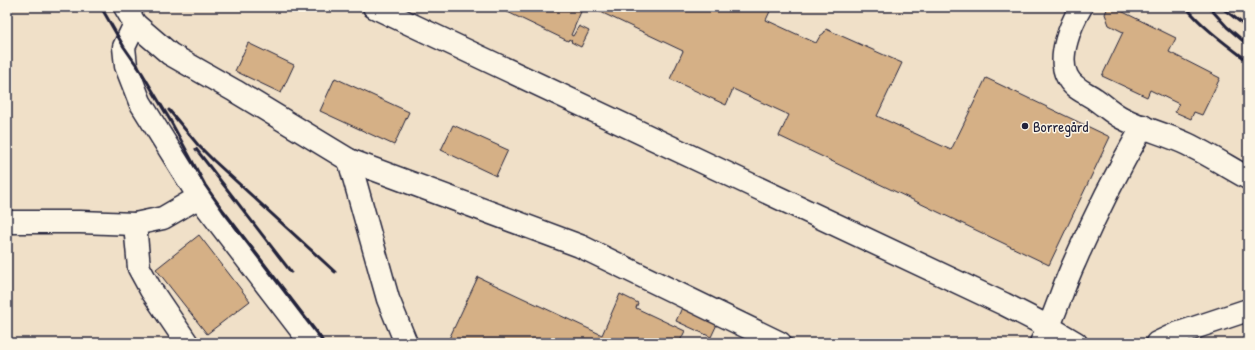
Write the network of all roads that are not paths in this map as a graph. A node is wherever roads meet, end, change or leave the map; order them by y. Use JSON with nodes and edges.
{"nodes":[{"id":1,"x":374,"y":7,"type":"edge"},
{"id":2,"x":1074,"y":9,"type":"edge"},
{"id":3,"x":130,"y":15,"type":"edge"},
{"id":4,"x":1143,"y":126,"type":"junction"},
{"id":5,"x":349,"y":160,"type":"junction"},
{"id":6,"x":1248,"y":178,"type":"edge"},
{"id":7,"x":199,"y":197,"type":"junction"},
{"id":8,"x":7,"y":222,"type":"edge"},
{"id":9,"x":135,"y":224,"type":"junction"},
{"id":10,"x":1248,"y":310,"type":"edge"},
{"id":11,"x":1045,"y":335,"type":"edge"},
{"id":12,"x":758,"y":338,"type":"edge"},
{"id":13,"x":187,"y":343,"type":"edge"},
{"id":14,"x":310,"y":343,"type":"edge"},
{"id":15,"x":406,"y":343,"type":"edge"},
{"id":16,"x":780,"y":343,"type":"edge"},
{"id":17,"x":1076,"y":343,"type":"edge"},
{"id":18,"x":1157,"y":343,"type":"edge"}],
"edges":[{"from":1,"to":11,"type":"street"},
{"from":2,"to":4,"type":"street"},
{"from":3,"to":5,"type":"street"},
{"from":3,"to":7,"type":"street"},
{"from":4,"to":6,"type":"street"},
{"from":4,"to":11,"type":"street"},
{"from":5,"to":12,"type":"street"},
{"from":5,"to":15,"type":"street"},
{"from":7,"to":9,"type":"street"},
{"from":7,"to":14,"type":"street"},
{"from":8,"to":9,"type":"street"},
{"from":9,"to":13,"type":"street"},
{"from":10,"to":18,"type":"street"},
{"from":11,"to":17,"type":"street"},
{"from":12,"to":16,"type":"street"}]}
